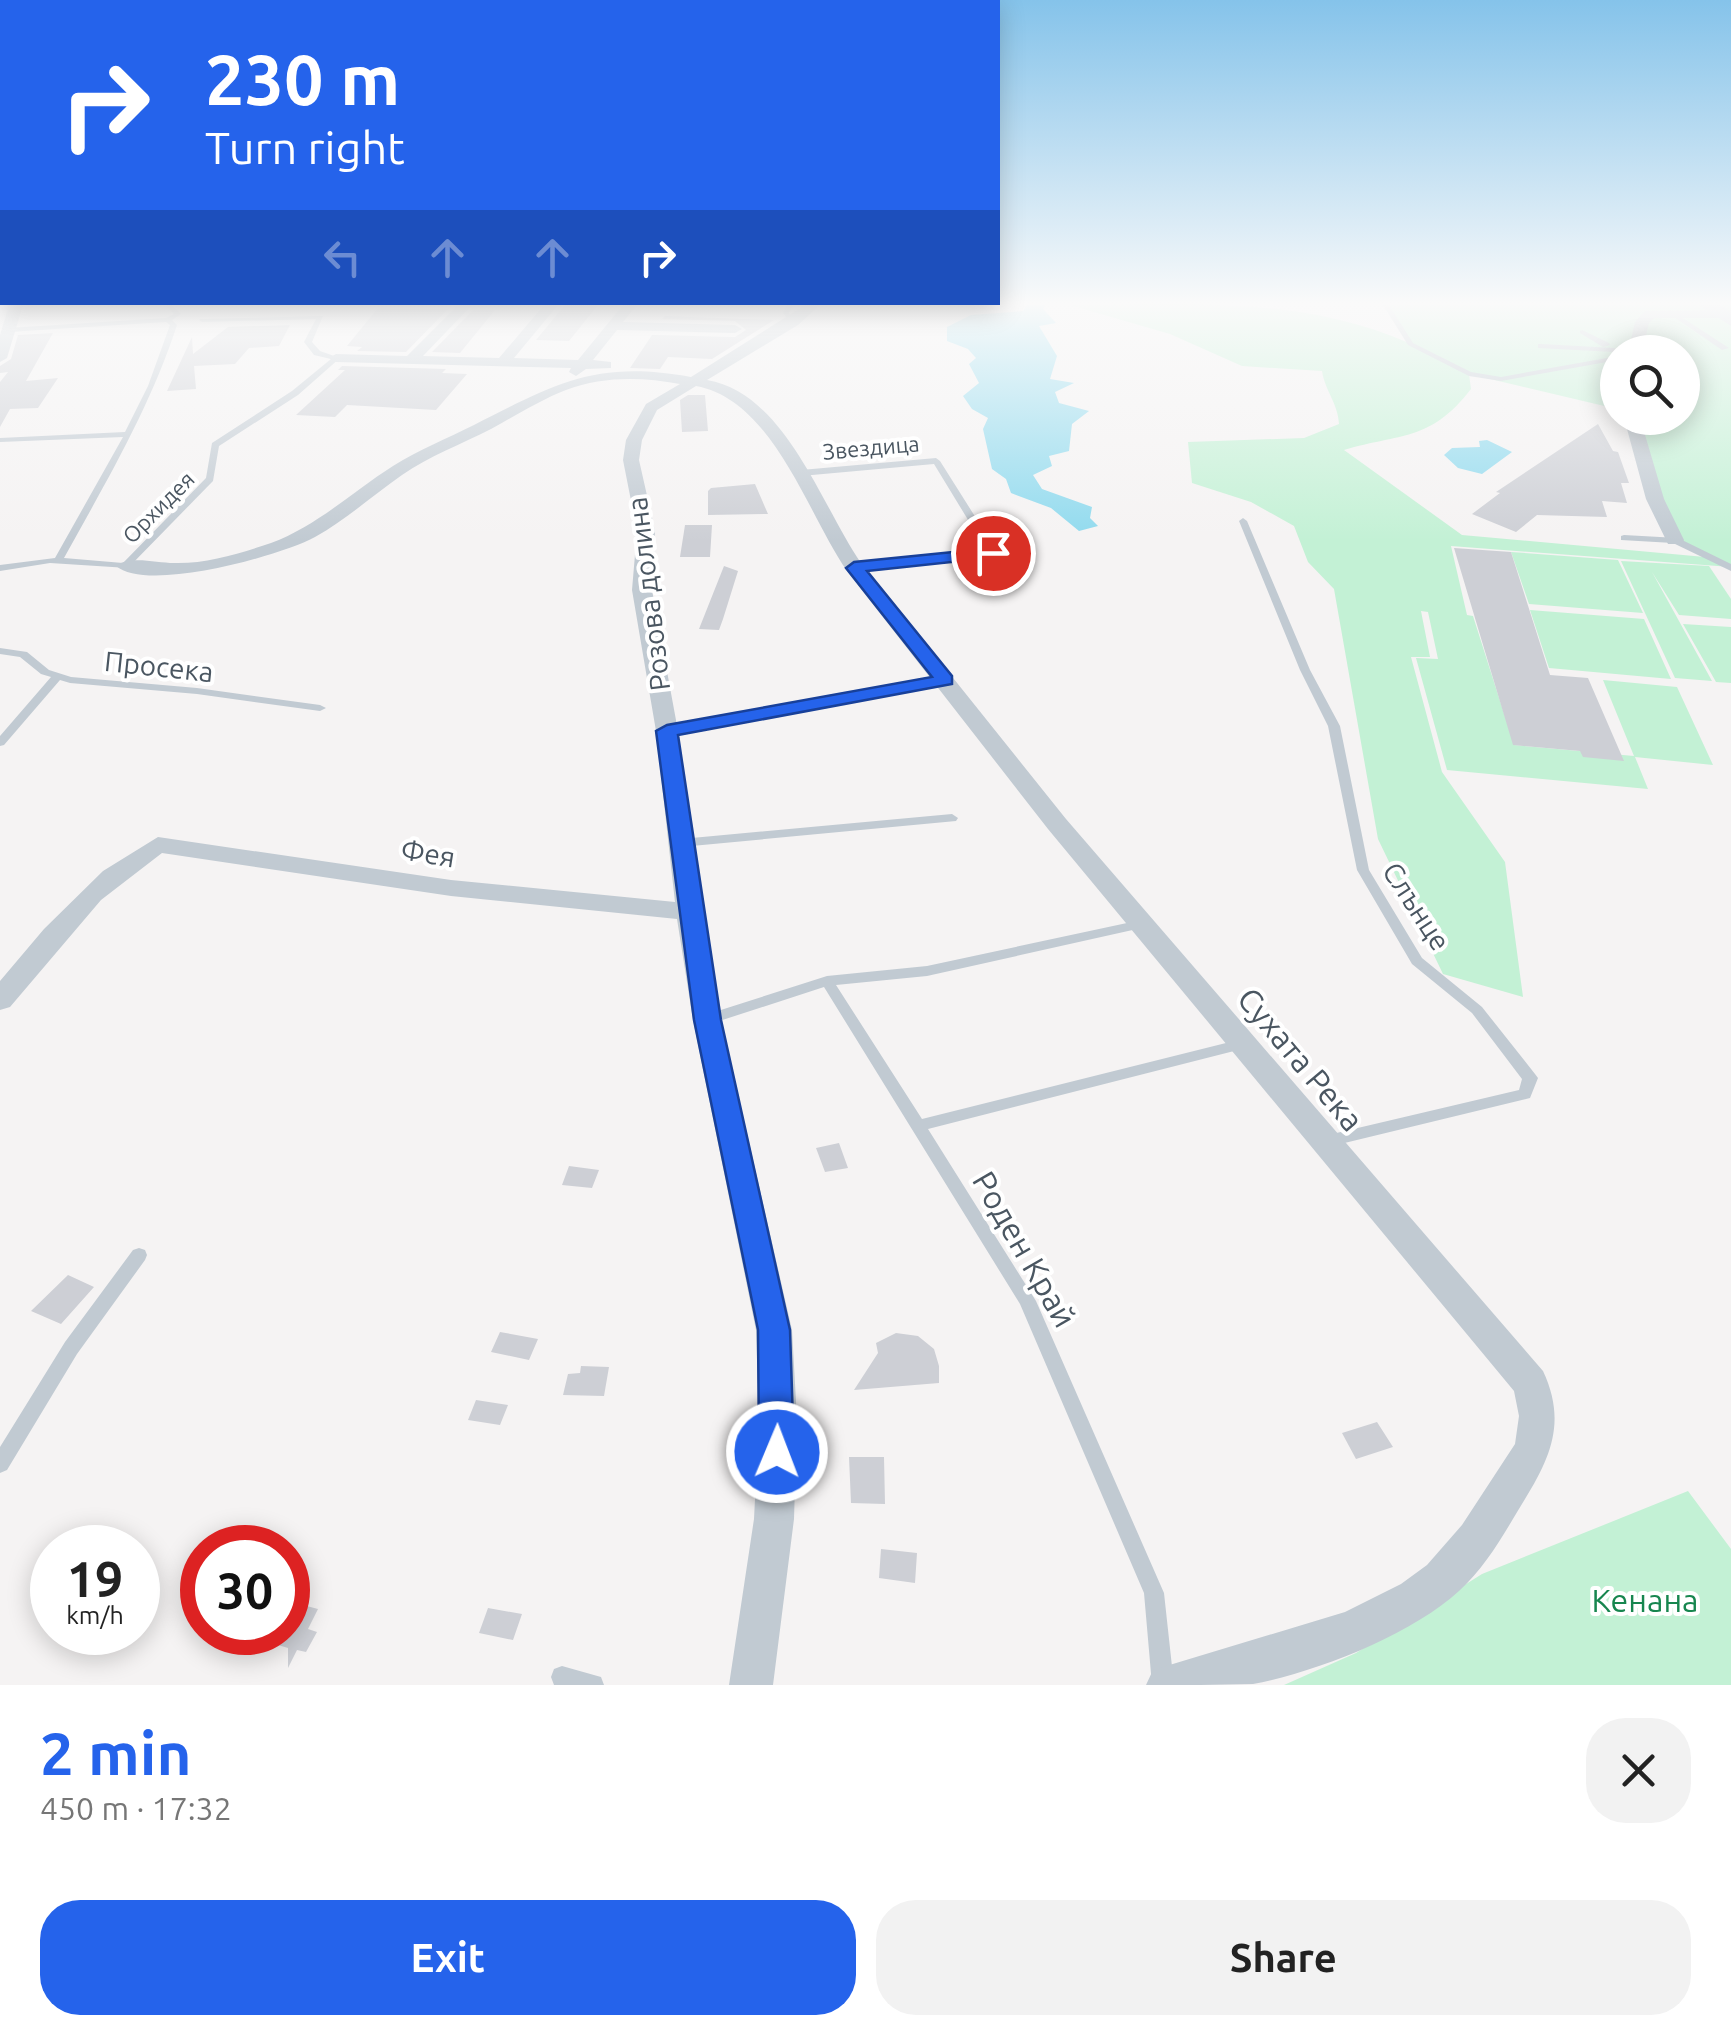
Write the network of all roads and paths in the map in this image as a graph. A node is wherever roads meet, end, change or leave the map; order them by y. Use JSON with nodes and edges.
{"nodes":[{"id":1,"x":150,"y":384,"type":"edge"},
{"id":2,"x":306,"y":384,"type":"edge"},
{"id":3,"x":536,"y":384,"type":"dead end"},
{"id":4,"x":560,"y":384,"type":"joint"},
{"id":5,"x":689,"y":384,"type":"edge"},
{"id":6,"x":716,"y":384,"type":"edge"},
{"id":7,"x":126,"y":434,"type":"junction"},
{"id":8,"x":1637,"y":435,"type":"edge"},
{"id":9,"x":0,"y":440,"type":"edge"},
{"id":10,"x":802,"y":473,"type":"junction"},
{"id":11,"x":1244,"y":521,"type":"dead end"},
{"id":12,"x":1624,"y":538,"type":"dead end"},
{"id":13,"x":1676,"y":540,"type":"junction"},
{"id":14,"x":58,"y":560,"type":"junction"},
{"id":15,"x":125,"y":566,"type":"junction"},
{"id":16,"x":0,"y":568,"type":"edge"},
{"id":17,"x":854,"y":568,"type":"junction"},
{"id":18,"x":1731,"y":568,"type":"edge"},
{"id":19,"x":0,"y":651,"type":"edge"},
{"id":20,"x":57,"y":677,"type":"junction"},
{"id":21,"x":945,"y":680,"type":"junction"},
{"id":22,"x":320,"y":708,"type":"dead end"},
{"id":23,"x":667,"y":731,"type":"junction"},
{"id":24,"x":0,"y":743,"type":"edge"},
{"id":25,"x":952,"y":818,"type":"dead end"},
{"id":26,"x":681,"y":843,"type":"junction"},
{"id":27,"x":690,"y":912,"type":"junction"},
{"id":28,"x":1141,"y":924,"type":"junction"},
{"id":29,"x":827,"y":981,"type":"junction"},
{"id":30,"x":0,"y":1000,"type":"edge"},
{"id":31,"x":708,"y":1020,"type":"junction"},
{"id":32,"x":1242,"y":1044,"type":"junction"},
{"id":33,"x":918,"y":1126,"type":"junction"},
{"id":34,"x":1325,"y":1142,"type":"junction"},
{"id":35,"x":140,"y":1255,"type":"dead end"},
{"id":36,"x":0,"y":1464,"type":"edge"},
{"id":37,"x":562,"y":1677,"type":"dead end"},
{"id":38,"x":593,"y":1685,"type":"edge"},
{"id":39,"x":751,"y":1685,"type":"edge"},
{"id":40,"x":1166,"y":1685,"type":"edge"}],
"edges":[{"from":1,"to":7,"type":"lane"},
{"from":2,"to":15,"type":"lane","name":"Орхидея"},
{"from":3,"to":4,"type":"street"},
{"from":4,"to":15,"type":"street"},
{"from":5,"to":23,"type":"street","name":"Розова долина"},
{"from":6,"to":10,"type":"street","name":"Сухата Река"},
{"from":7,"to":9,"type":"lane"},
{"from":7,"to":14,"type":"lane"},
{"from":8,"to":13,"type":"street"},
{"from":10,"to":17,"type":"street","name":"Сухата Река"},
{"from":10,"to":17,"type":"lane","name":"Звездица"},
{"from":11,"to":34,"type":"lane","name":"Слънце"},
{"from":12,"to":13,"type":"lane"},
{"from":13,"to":18,"type":"lane"},
{"from":14,"to":15,"type":"lane"},
{"from":14,"to":16,"type":"lane"},
{"from":17,"to":21,"type":"street","name":"Сухата Река"},
{"from":19,"to":20,"type":"lane","name":"Просека"},
{"from":20,"to":22,"type":"lane","name":"Просека"},
{"from":20,"to":24,"type":"lane"},
{"from":21,"to":23,"type":"lane"},
{"from":21,"to":28,"type":"street","name":"Сухата Река"},
{"from":23,"to":26,"type":"street","name":"Розова долина"},
{"from":25,"to":26,"type":"lane"},
{"from":26,"to":27,"type":"street","name":"Розова долина"},
{"from":27,"to":30,"type":"street","name":"Фея"},
{"from":27,"to":31,"type":"street","name":"Розова долина"},
{"from":28,"to":29,"type":"lane"},
{"from":28,"to":32,"type":"street","name":"Сухата Река"},
{"from":29,"to":31,"type":"lane"},
{"from":29,"to":33,"type":"lane","name":"Роден Край"},
{"from":31,"to":39,"type":"street","name":"Розова долина"},
{"from":32,"to":33,"type":"lane"},
{"from":32,"to":34,"type":"street","name":"Сухата Река"},
{"from":33,"to":40,"type":"lane","name":"Роден Край"},
{"from":34,"to":40,"type":"street","name":"Сухата Река"},
{"from":35,"to":36,"type":"lane"},
{"from":37,"to":38,"type":"lane"}]}
